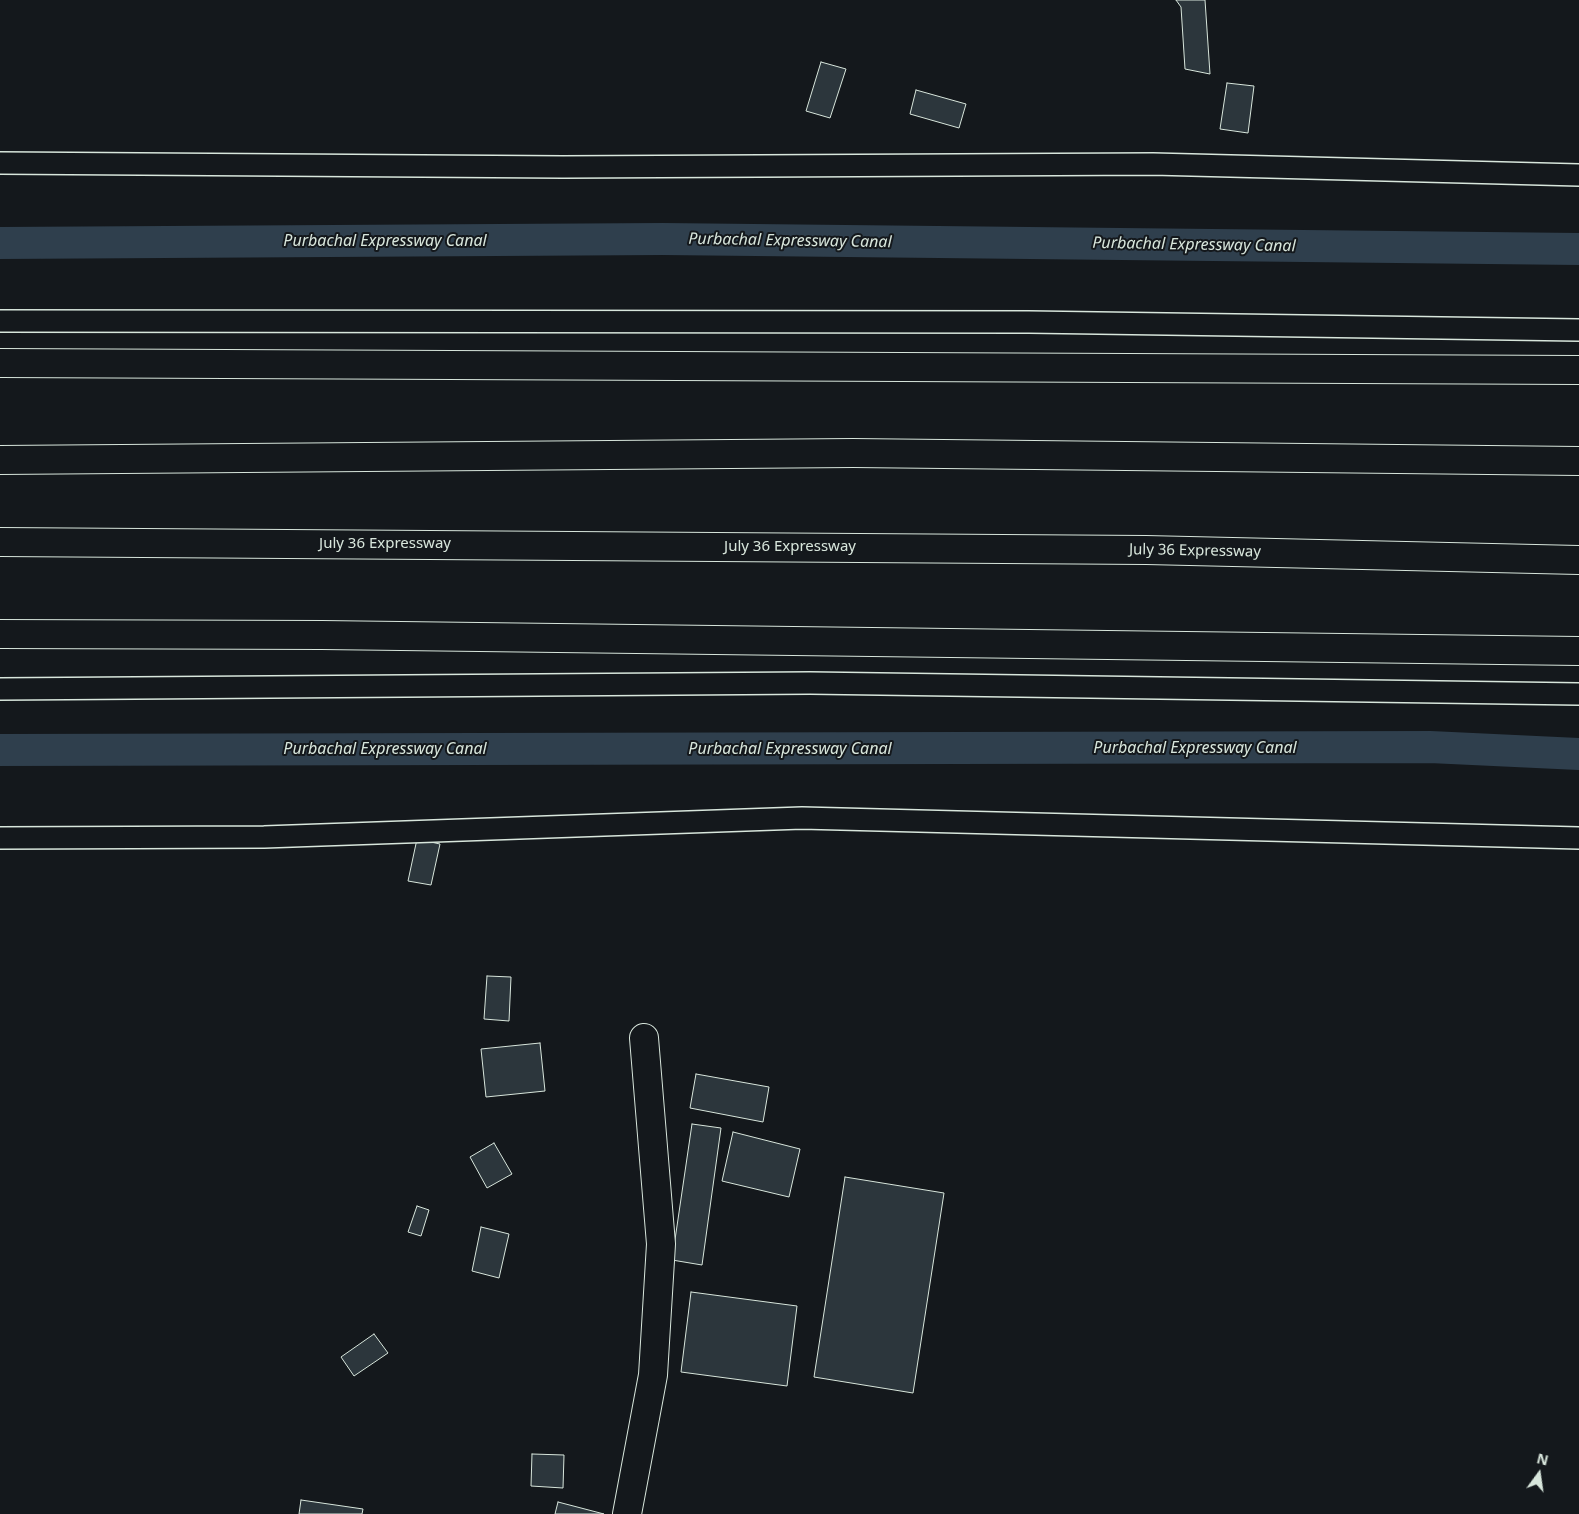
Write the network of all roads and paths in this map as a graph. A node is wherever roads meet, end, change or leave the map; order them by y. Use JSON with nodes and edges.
{"nodes":[{"id":1,"x":0,"y":163,"type":"edge"},
{"id":2,"x":1579,"y":175,"type":"edge"},
{"id":3,"x":0,"y":321,"type":"edge"},
{"id":4,"x":1579,"y":330,"type":"edge"},
{"id":5,"x":0,"y":363,"type":"edge"},
{"id":6,"x":1579,"y":370,"type":"edge"},
{"id":7,"x":0,"y":460,"type":"edge"},
{"id":8,"x":1579,"y":461,"type":"edge"},
{"id":9,"x":6,"y":543,"type":"edge"},
{"id":10,"x":1579,"y":560,"type":"edge"},
{"id":11,"x":0,"y":634,"type":"edge"},
{"id":12,"x":1579,"y":651,"type":"edge"},
{"id":13,"x":0,"y":689,"type":"edge"},
{"id":14,"x":1579,"y":694,"type":"edge"},
{"id":15,"x":0,"y":838,"type":"edge"},
{"id":16,"x":1579,"y":838,"type":"edge"},
{"id":17,"x":644,"y":1038,"type":"dead end"},
{"id":18,"x":627,"y":1514,"type":"edge"}],
"edges":[{"from":1,"to":2,"type":"street"},
{"from":3,"to":4,"type":"street"},
{"from":5,"to":6,"type":"main road"},
{"from":7,"to":8,"type":"main road"},
{"from":9,"to":10,"type":"main road","name":"July 36 Expressway"},
{"from":11,"to":12,"type":"main road"},
{"from":13,"to":14,"type":"street"},
{"from":15,"to":16,"type":"street"},
{"from":17,"to":18,"type":"main road"}]}
